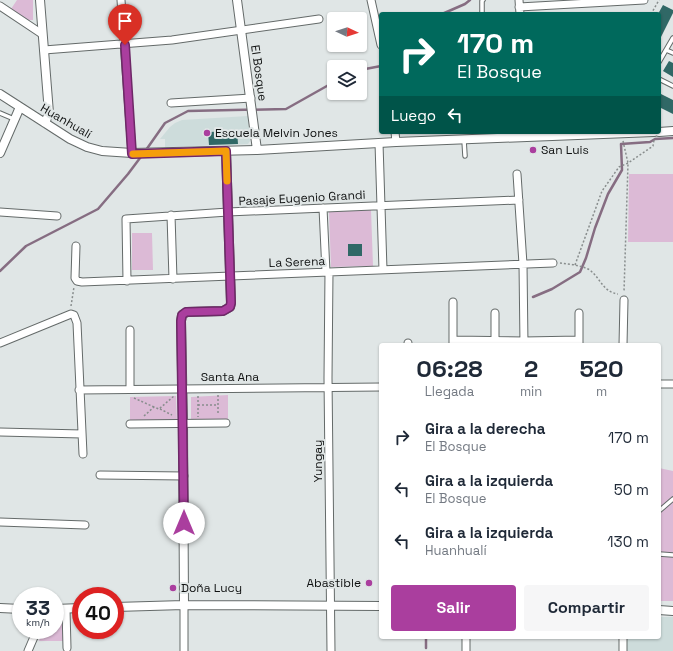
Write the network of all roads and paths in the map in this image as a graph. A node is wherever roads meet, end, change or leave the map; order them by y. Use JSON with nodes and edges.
{"nodes":[{"id":1,"x":40,"y":0,"type":"edge"},
{"id":2,"x":121,"y":0,"type":"edge"},
{"id":3,"x":237,"y":0,"type":"edge"},
{"id":4,"x":371,"y":0,"type":"edge"},
{"id":5,"x":483,"y":0,"type":"edge"},
{"id":6,"x":644,"y":0,"type":"edge"},
{"id":7,"x":659,"y":0,"type":"edge"},
{"id":8,"x":0,"y":6,"type":"edge"},
{"id":9,"x":519,"y":7,"type":"edge"},
{"id":10,"x":482,"y":12,"type":"edge"},
{"id":11,"x":652,"y":12,"type":"edge"},
{"id":12,"x":320,"y":18,"type":"dead end"},
{"id":13,"x":241,"y":30,"type":"junction"},
{"id":14,"x":42,"y":34,"type":"junction"},
{"id":15,"x":379,"y":36,"type":"edge"},
{"id":16,"x":673,"y":38,"type":"edge"},
{"id":17,"x":125,"y":45,"type":"junction"},
{"id":18,"x":44,"y":50,"type":"junction"},
{"id":19,"x":666,"y":50,"type":"junction"},
{"id":20,"x":673,"y":53,"type":"edge"},
{"id":21,"x":661,"y":59,"type":"edge"},
{"id":22,"x":661,"y":80,"type":"edge"},
{"id":23,"x":673,"y":86,"type":"edge"},
{"id":24,"x":0,"y":94,"type":"edge"},
{"id":25,"x":251,"y":100,"type":"junction"},
{"id":26,"x":171,"y":103,"type":"dead end"},
{"id":27,"x":20,"y":107,"type":"junction"},
{"id":28,"x":0,"y":113,"type":"edge"},
{"id":29,"x":15,"y":119,"type":"junction"},
{"id":30,"x":45,"y":123,"type":"junction"},
{"id":31,"x":673,"y":131,"type":"edge"},
{"id":32,"x":661,"y":132,"type":"edge"},
{"id":33,"x":395,"y":134,"type":"edge"},
{"id":34,"x":561,"y":134,"type":"edge"},
{"id":35,"x":494,"y":135,"type":"edge"},
{"id":36,"x":526,"y":135,"type":"edge"},
{"id":37,"x":464,"y":140,"type":"junction"},
{"id":38,"x":396,"y":142,"type":"junction"},
{"id":39,"x":379,"y":143,"type":"junction"},
{"id":40,"x":653,"y":146,"type":"dead end"},
{"id":41,"x":624,"y":148,"type":"dead end"},
{"id":42,"x":258,"y":150,"type":"junction"},
{"id":43,"x":226,"y":151,"type":"junction"},
{"id":44,"x":0,"y":153,"type":"edge"},
{"id":45,"x":135,"y":154,"type":"junction"},
{"id":46,"x":465,"y":156,"type":"dead end"},
{"id":47,"x":628,"y":163,"type":"junction"},
{"id":48,"x":517,"y":174,"type":"dead end"},
{"id":49,"x":519,"y":200,"type":"junction"},
{"id":50,"x":380,"y":206,"type":"junction"},
{"id":51,"x":323,"y":208,"type":"junction"},
{"id":52,"x":0,"y":212,"type":"edge"},
{"id":53,"x":228,"y":212,"type":"junction"},
{"id":54,"x":171,"y":215,"type":"junction"},
{"id":55,"x":57,"y":216,"type":"dead end"},
{"id":56,"x":76,"y":246,"type":"dead end"},
{"id":57,"x":553,"y":263,"type":"joint"},
{"id":58,"x":522,"y":264,"type":"junction"},
{"id":59,"x":575,"y":265,"type":"junction"},
{"id":60,"x":383,"y":270,"type":"junction"},
{"id":61,"x":328,"y":272,"type":"junction"},
{"id":62,"x":231,"y":276,"type":"junction"},
{"id":63,"x":173,"y":279,"type":"junction"},
{"id":64,"x":77,"y":281,"type":"junction"},
{"id":65,"x":127,"y":281,"type":"junction"},
{"id":66,"x":624,"y":298,"type":"junction"},
{"id":67,"x":453,"y":302,"type":"dead end"},
{"id":68,"x":579,"y":313,"type":"dead end"},
{"id":69,"x":494,"y":314,"type":"dead end"},
{"id":70,"x":72,"y":315,"type":"junction"},
{"id":71,"x":130,"y":330,"type":"dead end"},
{"id":72,"x":495,"y":341,"type":"junction"},
{"id":73,"x":453,"y":342,"type":"edge"},
{"id":74,"x":579,"y":342,"type":"edge"},
{"id":75,"x":0,"y":343,"type":"edge"},
{"id":76,"x":524,"y":343,"type":"edge"},
{"id":77,"x":623,"y":343,"type":"edge"},
{"id":78,"x":661,"y":384,"type":"edge"},
{"id":79,"x":673,"y":384,"type":"edge"},
{"id":80,"x":379,"y":387,"type":"edge"},
{"id":81,"x":198,"y":388,"type":"junction"},
{"id":82,"x":218,"y":388,"type":"junction"},
{"id":83,"x":328,"y":388,"type":"junction"},
{"id":84,"x":130,"y":389,"type":"junction"},
{"id":85,"x":183,"y":389,"type":"junction"},
{"id":86,"x":79,"y":390,"type":"junction"},
{"id":87,"x":198,"y":405,"type":"junction"},
{"id":88,"x":218,"y":405,"type":"junction"},
{"id":89,"x":154,"y":407,"type":"junction"},
{"id":90,"x":222,"y":423,"type":"joint"},
{"id":91,"x":132,"y":424,"type":"joint"},
{"id":92,"x":183,"y":424,"type":"junction"},
{"id":93,"x":198,"y":424,"type":"junction"},
{"id":94,"x":0,"y":432,"type":"edge"},
{"id":95,"x":82,"y":434,"type":"junction"},
{"id":96,"x":83,"y":454,"type":"dead end"},
{"id":97,"x":100,"y":475,"type":"dead end"},
{"id":98,"x":184,"y":476,"type":"junction"},
{"id":99,"x":673,"y":499,"type":"edge"},
{"id":100,"x":661,"y":509,"type":"edge"},
{"id":101,"x":0,"y":522,"type":"edge"},
{"id":102,"x":85,"y":525,"type":"dead end"},
{"id":103,"x":661,"y":554,"type":"edge"},
{"id":104,"x":673,"y":555,"type":"edge"},
{"id":105,"x":184,"y":605,"type":"junction"},
{"id":106,"x":331,"y":606,"type":"junction"},
{"id":107,"x":379,"y":606,"type":"edge"},
{"id":108,"x":124,"y":607,"type":"edge"},
{"id":109,"x":0,"y":608,"type":"edge"},
{"id":110,"x":12,"y":609,"type":"edge"},
{"id":111,"x":66,"y":609,"type":"joint"},
{"id":112,"x":72,"y":609,"type":"edge"},
{"id":113,"x":661,"y":610,"type":"edge"},
{"id":114,"x":673,"y":611,"type":"edge"},
{"id":115,"x":33,"y":639,"type":"edge"},
{"id":116,"x":466,"y":639,"type":"edge"},
{"id":117,"x":623,"y":639,"type":"edge"},
{"id":118,"x":67,"y":648,"type":"dead end"},
{"id":119,"x":28,"y":651,"type":"edge"},
{"id":120,"x":184,"y":651,"type":"edge"},
{"id":121,"x":331,"y":651,"type":"edge"},
{"id":122,"x":466,"y":651,"type":"edge"},
{"id":123,"x":622,"y":651,"type":"edge"}],
"edges":[{"from":1,"to":14,"type":"street"},
{"from":2,"to":17,"type":"street"},
{"from":3,"to":13,"type":"street","name":"El Bosque"},
{"from":4,"to":15,"type":"street"},
{"from":5,"to":10,"type":"lane"},
{"from":6,"to":9,"type":"street"},
{"from":7,"to":11,"type":"path"},
{"from":8,"to":14,"type":"street"},
{"from":12,"to":13,"type":"street"},
{"from":13,"to":17,"type":"street"},
{"from":13,"to":25,"type":"street","name":"El Bosque"},
{"from":14,"to":18,"type":"street"},
{"from":16,"to":19,"type":"lane"},
{"from":17,"to":18,"type":"street"},
{"from":17,"to":45,"type":"street"},
{"from":18,"to":30,"type":"street"},
{"from":19,"to":20,"type":"lane"},
{"from":19,"to":21,"type":"lane"},
{"from":22,"to":23,"type":"lane"},
{"from":24,"to":27,"type":"street","name":"Huanhualí"},
{"from":25,"to":26,"type":"street"},
{"from":25,"to":42,"type":"street","name":"El Bosque"},
{"from":27,"to":29,"type":"street"},
{"from":27,"to":30,"type":"street","name":"Huanhualí"},
{"from":28,"to":29,"type":"lane"},
{"from":29,"to":44,"type":"street"},
{"from":30,"to":45,"type":"street","name":"Huanhualí"},
{"from":31,"to":32,"type":"street"},
{"from":33,"to":38,"type":"street"},
{"from":34,"to":36,"type":"street","name":"Huanhualí"},
{"from":35,"to":36,"type":"street","name":"Huanhualí"},
{"from":35,"to":37,"type":"street","name":"Huanhualí"},
{"from":37,"to":38,"type":"street","name":"Huanhualí"},
{"from":37,"to":46,"type":"lane"},
{"from":38,"to":39,"type":"street","name":"Huanhualí"},
{"from":39,"to":42,"type":"street","name":"Huanhualí"},
{"from":39,"to":50,"type":"street"},
{"from":40,"to":47,"type":"path"},
{"from":41,"to":47,"type":"path"},
{"from":42,"to":43,"type":"street","name":"Huanhualí"},
{"from":43,"to":45,"type":"street","name":"Huanhualí"},
{"from":43,"to":53,"type":"street"},
{"from":47,"to":59,"type":"path"},
{"from":47,"to":66,"type":"path"},
{"from":48,"to":49,"type":"street"},
{"from":49,"to":50,"type":"street","name":"Pasaje Eugenio Grandi"},
{"from":49,"to":58,"type":"street"},
{"from":50,"to":51,"type":"street","name":"Pasaje Eugenio Grandi"},
{"from":50,"to":60,"type":"street"},
{"from":51,"to":53,"type":"street","name":"Pasaje Eugenio Grandi"},
{"from":51,"to":61,"type":"street","name":"Yungay"},
{"from":52,"to":55,"type":"street"},
{"from":53,"to":54,"type":"street","name":"Pasaje Eugenio Grandi"},
{"from":53,"to":62,"type":"street"},
{"from":54,"to":63,"type":"street"},
{"from":54,"to":65,"type":"street","name":"Pasaje Eugenio Grandi"},
{"from":56,"to":64,"type":"street"},
{"from":57,"to":58,"type":"street","name":"La Serena"},
{"from":57,"to":59,"type":"path"},
{"from":58,"to":60,"type":"street","name":"La Serena"},
{"from":58,"to":76,"type":"street"},
{"from":59,"to":66,"type":"path"},
{"from":60,"to":61,"type":"street","name":"La Serena"},
{"from":61,"to":62,"type":"street","name":"La Serena"},
{"from":61,"to":83,"type":"street","name":"Yungay"},
{"from":62,"to":63,"type":"street","name":"La Serena"},
{"from":62,"to":85,"type":"street"},
{"from":63,"to":65,"type":"street","name":"La Serena"},
{"from":64,"to":65,"type":"street","name":"La Serena"},
{"from":64,"to":70,"type":"path"},
{"from":66,"to":77,"type":"street"},
{"from":67,"to":73,"type":"street"},
{"from":68,"to":74,"type":"street"},
{"from":69,"to":72,"type":"street"},
{"from":70,"to":75,"type":"street"},
{"from":70,"to":86,"type":"street"},
{"from":71,"to":84,"type":"street"},
{"from":72,"to":73,"type":"street"},
{"from":72,"to":76,"type":"street"},
{"from":74,"to":76,"type":"street"},
{"from":78,"to":79,"type":"street"},
{"from":80,"to":83,"type":"street","name":"Santa Ana"},
{"from":81,"to":82,"type":"street","name":"Santa Ana"},
{"from":81,"to":85,"type":"street","name":"Santa Ana"},
{"from":81,"to":87,"type":"path"},
{"from":82,"to":83,"type":"street","name":"Santa Ana"},
{"from":82,"to":88,"type":"path"},
{"from":83,"to":106,"type":"street","name":"Yungay"},
{"from":84,"to":85,"type":"street","name":"Santa Ana"},
{"from":84,"to":86,"type":"street","name":"Santa Ana"},
{"from":84,"to":89,"type":"path"},
{"from":85,"to":89,"type":"path"},
{"from":85,"to":92,"type":"street"},
{"from":86,"to":95,"type":"street"},
{"from":87,"to":88,"type":"path"},
{"from":87,"to":93,"type":"path"},
{"from":88,"to":90,"type":"path"},
{"from":89,"to":91,"type":"path"},
{"from":90,"to":93,"type":"street"},
{"from":91,"to":92,"type":"street"},
{"from":92,"to":93,"type":"street"},
{"from":92,"to":98,"type":"street"},
{"from":94,"to":95,"type":"street"},
{"from":95,"to":96,"type":"street"},
{"from":97,"to":98,"type":"street"},
{"from":98,"to":105,"type":"street"},
{"from":99,"to":100,"type":"lane"},
{"from":101,"to":102,"type":"street"},
{"from":103,"to":104,"type":"lane"},
{"from":105,"to":106,"type":"street"},
{"from":105,"to":108,"type":"street"},
{"from":105,"to":120,"type":"street"},
{"from":106,"to":107,"type":"street"},
{"from":106,"to":121,"type":"street","name":"Yungay"},
{"from":109,"to":110,"type":"street"},
{"from":111,"to":112,"type":"street"},
{"from":111,"to":118,"type":"street"},
{"from":113,"to":114,"type":"street"},
{"from":115,"to":119,"type":"street"},
{"from":116,"to":122,"type":"street"},
{"from":117,"to":123,"type":"street"}]}
